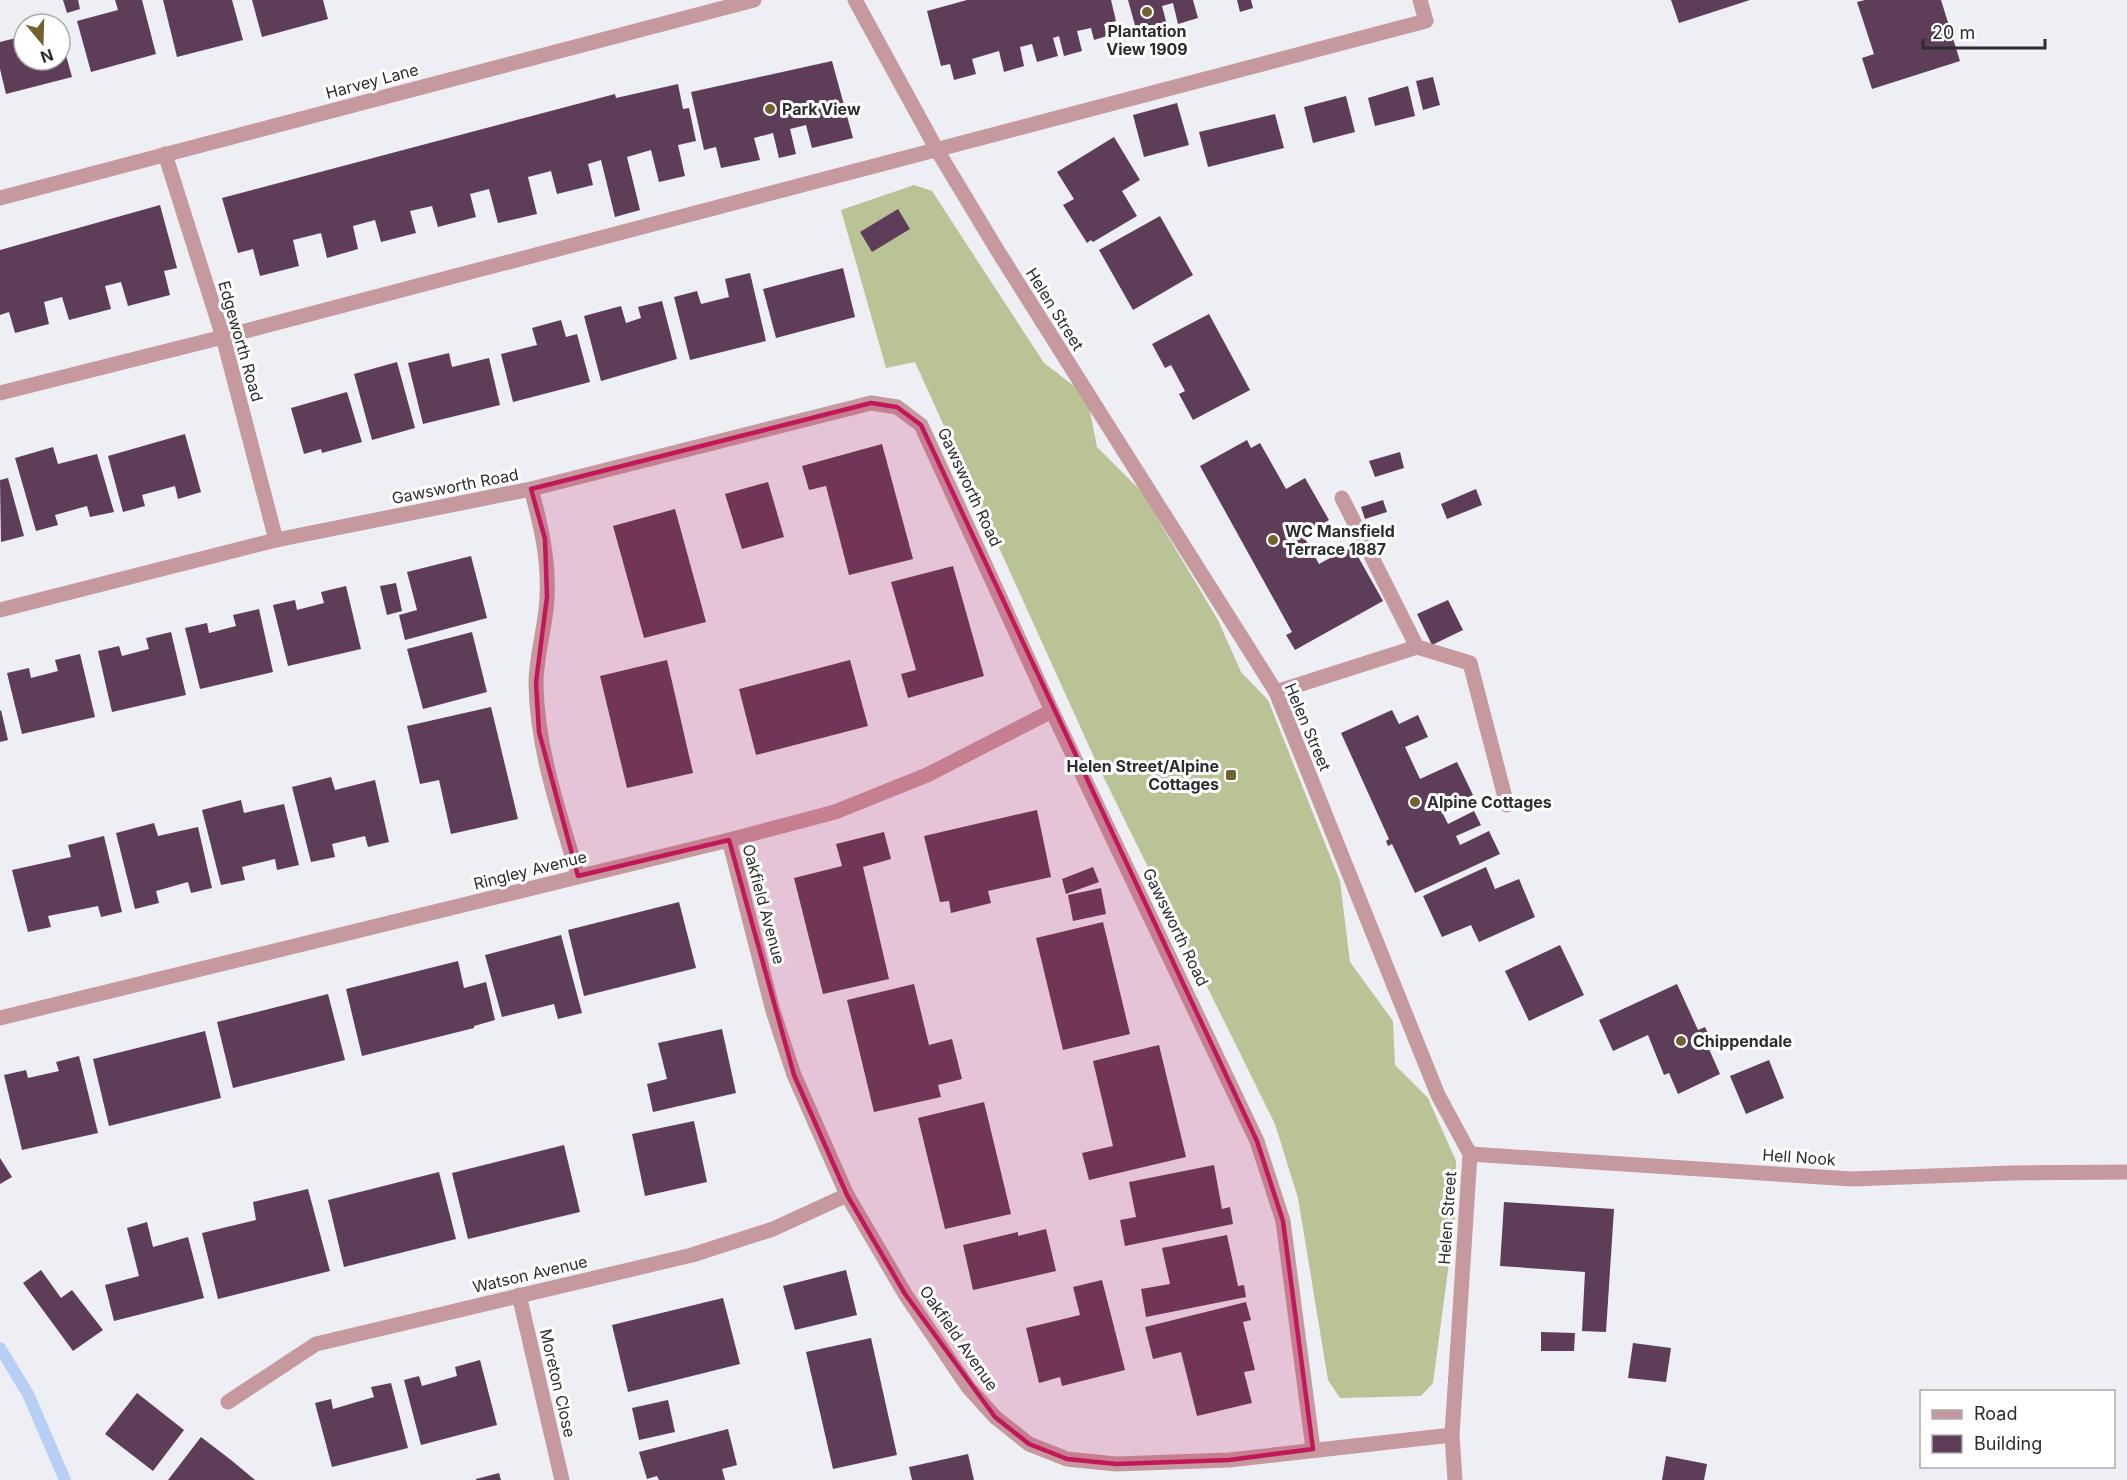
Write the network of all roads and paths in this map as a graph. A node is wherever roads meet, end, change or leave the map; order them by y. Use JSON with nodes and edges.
{"nodes":[{"id":1,"x":754,"y":0,"type":"edge"},
{"id":2,"x":855,"y":0,"type":"edge"},
{"id":3,"x":1420,"y":0,"type":"edge"},
{"id":4,"x":937,"y":150,"type":"junction"},
{"id":5,"x":165,"y":154,"type":"junction"},
{"id":6,"x":0,"y":198,"type":"edge"},
{"id":7,"x":223,"y":337,"type":"junction"},
{"id":8,"x":0,"y":393,"type":"edge"},
{"id":9,"x":531,"y":489,"type":"junction"},
{"id":10,"x":1342,"y":498,"type":"dead end"},
{"id":11,"x":276,"y":540,"type":"junction"},
{"id":12,"x":0,"y":610,"type":"edge"},
{"id":13,"x":1417,"y":647,"type":"junction"},
{"id":14,"x":1276,"y":692,"type":"junction"},
{"id":15,"x":1052,"y":711,"type":"junction"},
{"id":16,"x":1507,"y":805,"type":"dead end"},
{"id":17,"x":729,"y":840,"type":"junction"},
{"id":18,"x":578,"y":876,"type":"junction"},
{"id":19,"x":0,"y":1018,"type":"edge"},
{"id":20,"x":1470,"y":1154,"type":"junction"},
{"id":21,"x":2127,"y":1172,"type":"edge"},
{"id":22,"x":847,"y":1195,"type":"junction"},
{"id":23,"x":519,"y":1295,"type":"junction"},
{"id":24,"x":228,"y":1402,"type":"dead end"},
{"id":25,"x":1452,"y":1435,"type":"junction"},
{"id":26,"x":1313,"y":1449,"type":"junction"},
{"id":27,"x":562,"y":1480,"type":"edge"},
{"id":28,"x":1455,"y":1480,"type":"edge"}],
"edges":[{"from":1,"to":5,"type":"street","name":"Harvey Lane"},
{"from":2,"to":4,"type":"street","name":"Helen Street"},
{"from":3,"to":4,"type":"street"},
{"from":4,"to":7,"type":"street"},
{"from":4,"to":14,"type":"street","name":"Helen Street"},
{"from":5,"to":6,"type":"street","name":"Harvey Lane"},
{"from":5,"to":7,"type":"street","name":"Edgeworth Road"},
{"from":7,"to":8,"type":"street"},
{"from":7,"to":11,"type":"street","name":"Edgeworth Road"},
{"from":9,"to":11,"type":"street","name":"Gawsworth Road"},
{"from":9,"to":15,"type":"street","name":"Gawsworth Road"},
{"from":9,"to":18,"type":"street"},
{"from":10,"to":13,"type":"street"},
{"from":11,"to":12,"type":"street","name":"Gawsworth Road"},
{"from":13,"to":14,"type":"street"},
{"from":13,"to":16,"type":"street"},
{"from":14,"to":20,"type":"street","name":"Helen Street"},
{"from":15,"to":17,"type":"street","name":"Ringley Avenue"},
{"from":15,"to":26,"type":"street","name":"Gawsworth Road"},
{"from":17,"to":18,"type":"street","name":"Ringley Avenue"},
{"from":17,"to":22,"type":"street","name":"Oakfield Avenue"},
{"from":18,"to":19,"type":"street","name":"Ringley Avenue"},
{"from":20,"to":21,"type":"street","name":"Hell Nook"},
{"from":20,"to":25,"type":"street","name":"Helen Street"},
{"from":22,"to":23,"type":"street","name":"Watson Avenue"},
{"from":22,"to":26,"type":"street","name":"Oakfield Avenue"},
{"from":23,"to":24,"type":"street","name":"Watson Avenue"},
{"from":23,"to":27,"type":"street","name":"Moreton Close"},
{"from":25,"to":26,"type":"street","name":"Oakfield Avenue"},
{"from":25,"to":28,"type":"street","name":"Helen Street"}]}
